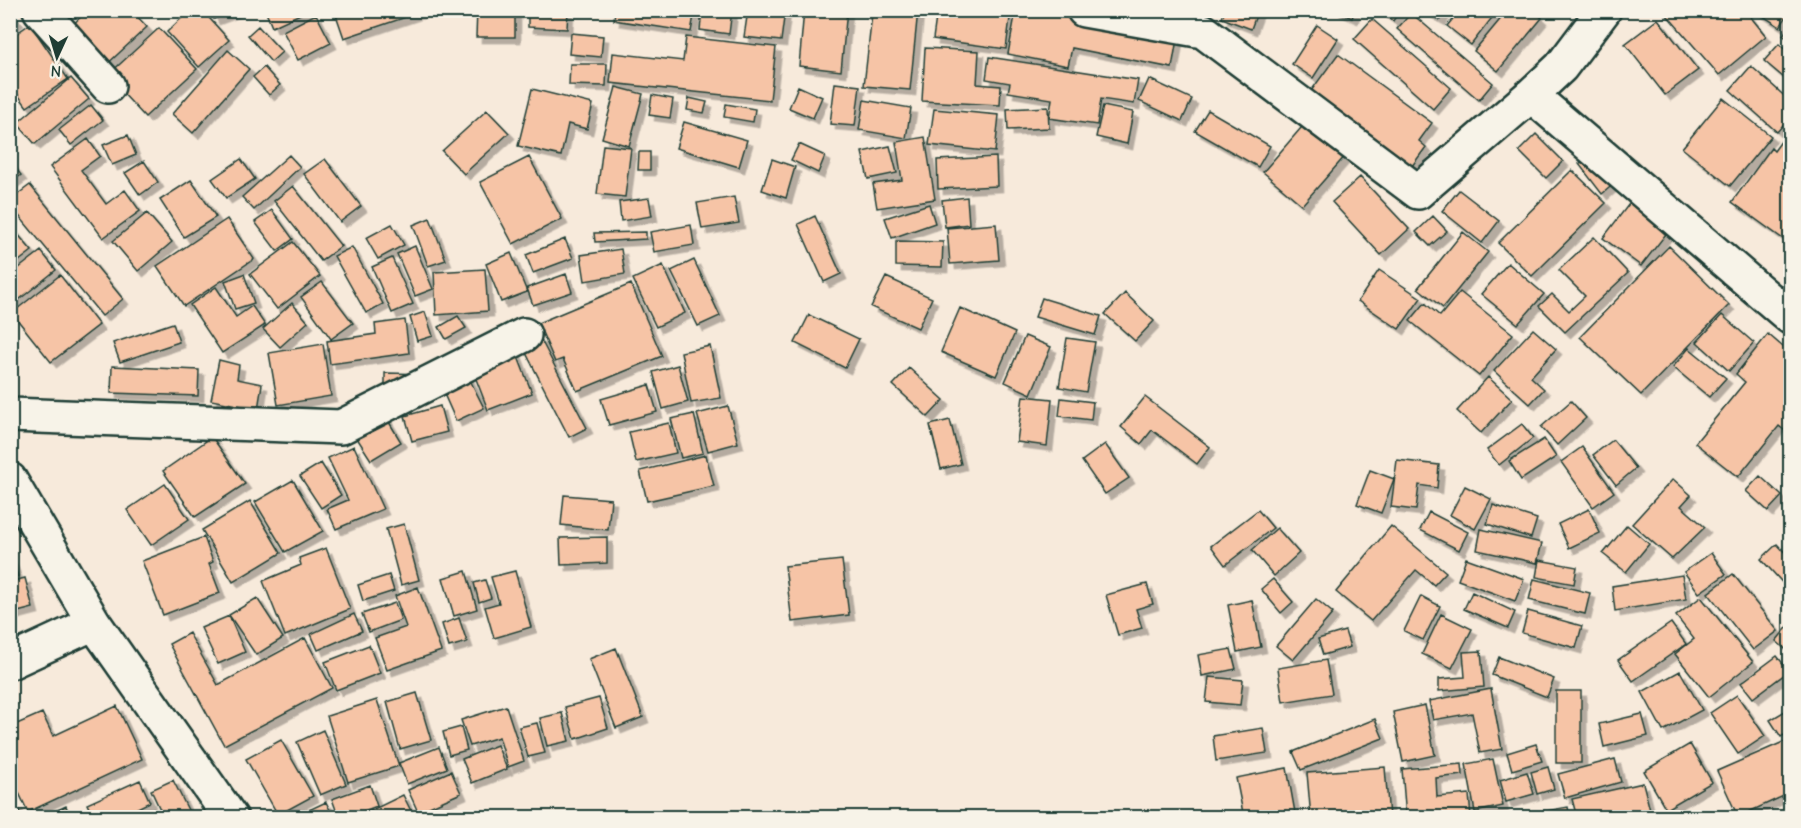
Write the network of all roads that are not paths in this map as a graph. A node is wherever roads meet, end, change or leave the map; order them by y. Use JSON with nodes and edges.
{"nodes":[{"id":1,"x":40,"y":10,"type":"edge"},
{"id":2,"x":1084,"y":10,"type":"edge"},
{"id":3,"x":1604,"y":10,"type":"edge"},
{"id":4,"x":108,"y":86,"type":"dead end"},
{"id":5,"x":1530,"y":95,"type":"junction"},
{"id":6,"x":1791,"y":317,"type":"edge"},
{"id":7,"x":524,"y":334,"type":"dead end"},
{"id":8,"x":10,"y":415,"type":"edge"},
{"id":9,"x":10,"y":480,"type":"edge"},
{"id":10,"x":94,"y":623,"type":"junction"},
{"id":11,"x":10,"y":662,"type":"edge"},
{"id":12,"x":231,"y":818,"type":"edge"}],
"edges":[{"from":1,"to":4,"type":"street"},
{"from":2,"to":5,"type":"street"},
{"from":3,"to":5,"type":"street"},
{"from":5,"to":6,"type":"street"},
{"from":7,"to":8,"type":"street"},
{"from":9,"to":10,"type":"street"},
{"from":10,"to":11,"type":"street"},
{"from":10,"to":12,"type":"street"}]}
